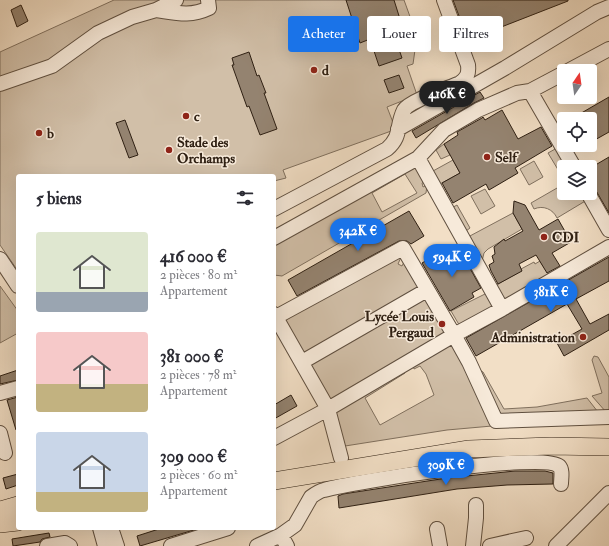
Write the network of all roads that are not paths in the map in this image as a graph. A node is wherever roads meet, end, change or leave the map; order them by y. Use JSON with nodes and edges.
{"nodes":[{"id":1,"x":176,"y":0,"type":"edge"},
{"id":2,"x":208,"y":0,"type":"edge"},
{"id":3,"x":444,"y":0,"type":"edge"},
{"id":4,"x":609,"y":7,"type":"edge"},
{"id":5,"x":156,"y":10,"type":"junction"},
{"id":6,"x":609,"y":49,"type":"edge"},
{"id":7,"x":581,"y":64,"type":"edge"},
{"id":8,"x":557,"y":77,"type":"edge"},
{"id":9,"x":0,"y":84,"type":"edge"},
{"id":10,"x":530,"y":91,"type":"junction"},
{"id":11,"x":398,"y":129,"type":"junction"},
{"id":12,"x":418,"y":158,"type":"junction"},
{"id":13,"x":570,"y":160,"type":"edge"},
{"id":14,"x":592,"y":200,"type":"edge"},
{"id":15,"x":276,"y":208,"type":"edge"},
{"id":16,"x":609,"y":230,"type":"edge"},
{"id":17,"x":276,"y":237,"type":"edge"},
{"id":18,"x":609,"y":247,"type":"edge"},
{"id":19,"x":0,"y":259,"type":"edge"},
{"id":20,"x":16,"y":283,"type":"edge"},
{"id":21,"x":427,"y":290,"type":"junction"},
{"id":22,"x":502,"y":309,"type":"junction"},
{"id":23,"x":276,"y":314,"type":"edge"},
{"id":24,"x":276,"y":317,"type":"edge"},
{"id":25,"x":454,"y":335,"type":"junction"},
{"id":26,"x":302,"y":362,"type":"junction"},
{"id":27,"x":16,"y":389,"type":"edge"},
{"id":28,"x":0,"y":393,"type":"edge"},
{"id":29,"x":328,"y":409,"type":"junction"},
{"id":30,"x":609,"y":417,"type":"edge"},
{"id":31,"x":0,"y":433,"type":"edge"},
{"id":32,"x":276,"y":437,"type":"edge"},
{"id":33,"x":609,"y":437,"type":"edge"},
{"id":34,"x":609,"y":447,"type":"edge"},
{"id":35,"x":520,"y":448,"type":"junction"},
{"id":36,"x":8,"y":452,"type":"edge"},
{"id":37,"x":609,"y":454,"type":"edge"},
{"id":38,"x":341,"y":458,"type":"junction"},
{"id":39,"x":276,"y":469,"type":"edge"},
{"id":40,"x":276,"y":481,"type":"edge"},
{"id":41,"x":561,"y":484,"type":"dead end"},
{"id":42,"x":609,"y":493,"type":"edge"},
{"id":43,"x":476,"y":505,"type":"dead end"},
{"id":44,"x":16,"y":506,"type":"edge"},
{"id":45,"x":0,"y":510,"type":"edge"},
{"id":46,"x":16,"y":522,"type":"edge"},
{"id":47,"x":0,"y":524,"type":"edge"},
{"id":48,"x":437,"y":529,"type":"dead end"},
{"id":49,"x":101,"y":530,"type":"edge"},
{"id":50,"x":112,"y":530,"type":"edge"},
{"id":51,"x":222,"y":530,"type":"edge"},
{"id":52,"x":526,"y":538,"type":"dead end"},
{"id":53,"x":284,"y":541,"type":"edge"},
{"id":54,"x":47,"y":546,"type":"edge"},
{"id":55,"x":70,"y":546,"type":"edge"},
{"id":56,"x":105,"y":546,"type":"edge"},
{"id":57,"x":117,"y":546,"type":"edge"},
{"id":58,"x":171,"y":546,"type":"edge"},
{"id":59,"x":257,"y":546,"type":"edge"},
{"id":60,"x":440,"y":546,"type":"edge"},
{"id":61,"x":473,"y":546,"type":"edge"},
{"id":62,"x":490,"y":546,"type":"edge"},
{"id":63,"x":556,"y":546,"type":"edge"}],
"edges":[{"from":1,"to":5,"type":"street"},
{"from":2,"to":5,"type":"street"},
{"from":3,"to":11,"type":"street"},
{"from":4,"to":11,"type":"street"},
{"from":5,"to":9,"type":"street"},
{"from":6,"to":7,"type":"street"},
{"from":8,"to":10,"type":"street"},
{"from":10,"to":12,"type":"street"},
{"from":10,"to":13,"type":"street"},
{"from":11,"to":15,"type":"street"},
{"from":12,"to":17,"type":"street"},
{"from":12,"to":22,"type":"street"},
{"from":14,"to":16,"type":"street"},
{"from":18,"to":22,"type":"street"},
{"from":19,"to":20,"type":"street"},
{"from":21,"to":23,"type":"street"},
{"from":21,"to":25,"type":"street"},
{"from":21,"to":26,"type":"street"},
{"from":22,"to":25,"type":"street"},
{"from":24,"to":26,"type":"street"},
{"from":25,"to":29,"type":"street"},
{"from":25,"to":30,"type":"street"},
{"from":26,"to":29,"type":"street"},
{"from":27,"to":28,"type":"street"},
{"from":29,"to":32,"type":"street"},
{"from":29,"to":38,"type":"street"},
{"from":31,"to":36,"type":"street"},
{"from":33,"to":38,"type":"main road"},
{"from":34,"to":35,"type":"main road"},
{"from":35,"to":37,"type":"street"},
{"from":35,"to":40,"type":"main road"},
{"from":38,"to":39,"type":"main road"},
{"from":41,"to":53,"type":"street"},
{"from":42,"to":63,"type":"street"},
{"from":43,"to":61,"type":"street"},
{"from":44,"to":45,"type":"main road"},
{"from":46,"to":47,"type":"main road"},
{"from":48,"to":60,"type":"street"},
{"from":49,"to":56,"type":"street"},
{"from":50,"to":57,"type":"street"},
{"from":51,"to":58,"type":"street"},
{"from":52,"to":62,"type":"street"},
{"from":53,"to":59,"type":"street"},
{"from":54,"to":55,"type":"street"}]}
